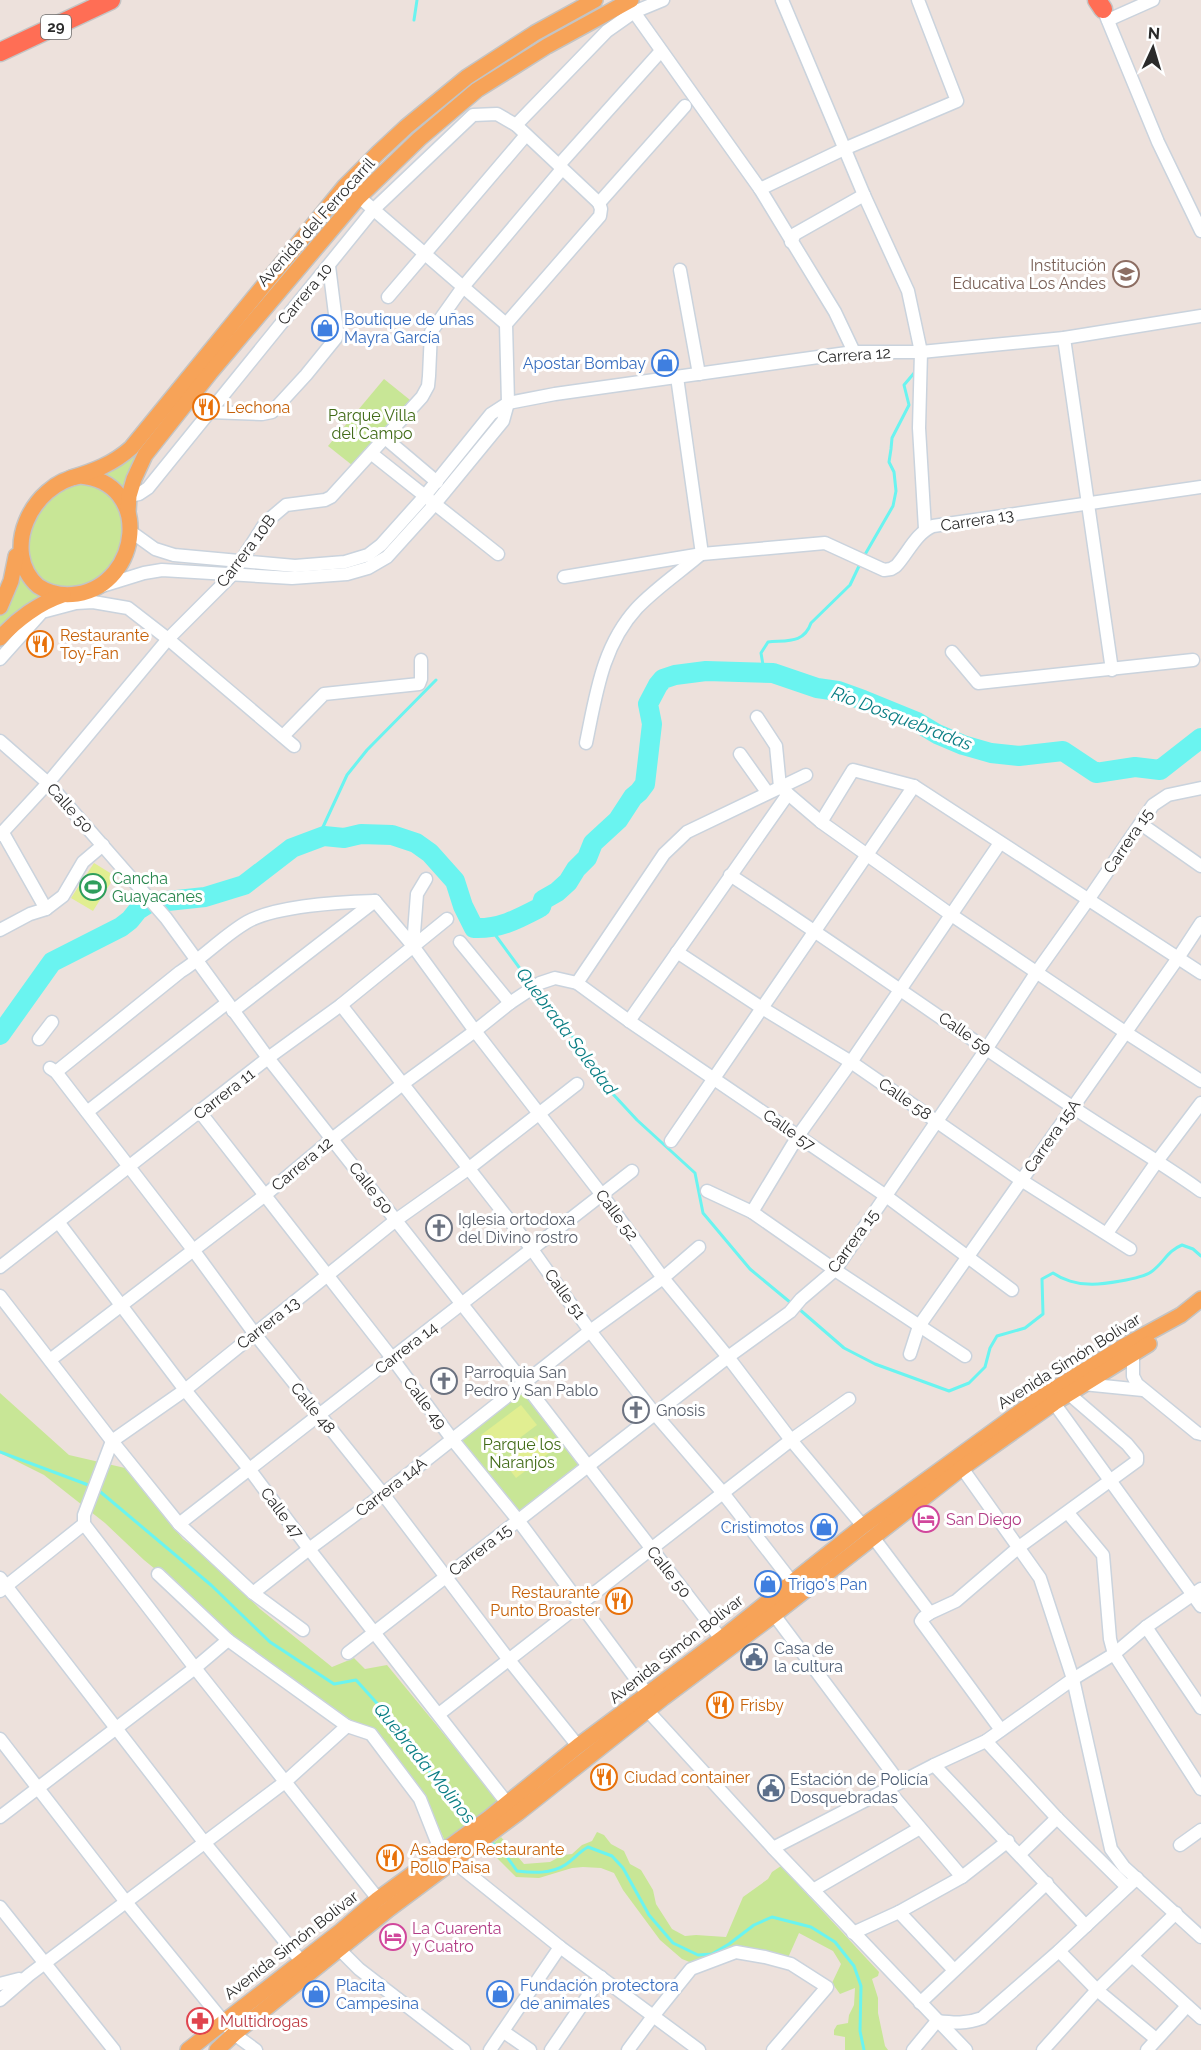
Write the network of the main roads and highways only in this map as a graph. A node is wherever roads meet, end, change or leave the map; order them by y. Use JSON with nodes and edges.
{"nodes":[{"id":1,"x":111,"y":0,"type":"edge"},
{"id":2,"x":595,"y":0,"type":"edge"},
{"id":3,"x":632,"y":6,"type":"edge"},
{"id":4,"x":0,"y":52,"type":"edge"},
{"id":5,"x":71,"y":478,"type":"junction"},
{"id":6,"x":128,"y":512,"type":"junction"},
{"id":7,"x":16,"y":556,"type":"junction"},
{"id":8,"x":63,"y":595,"type":"junction"},
{"id":9,"x":0,"y":607,"type":"edge"},
{"id":10,"x":0,"y":639,"type":"edge"},
{"id":11,"x":1201,"y":1299,"type":"edge"},
{"id":12,"x":1201,"y":1311,"type":"edge"},
{"id":13,"x":868,"y":1532,"type":"junction"},
{"id":14,"x":770,"y":1609,"type":"junction"},
{"id":15,"x":724,"y":1644,"type":"junction"},
{"id":16,"x":494,"y":1822,"type":"junction"},
{"id":17,"x":447,"y":1856,"type":"junction"},
{"id":18,"x":301,"y":1961,"type":"junction"},
{"id":19,"x":234,"y":2034,"type":"junction"},
{"id":20,"x":188,"y":2050,"type":"edge"},
{"id":21,"x":217,"y":2050,"type":"edge"}],
"edges":[{"from":1,"to":4,"type":"highway","number":"29"},
{"from":2,"to":5,"type":"main road","name":"Avenida del Ferrocarril"},
{"from":3,"to":6,"type":"main road","name":"Avenida del Ferrocarril"},
{"from":5,"to":6,"type":"main road"},
{"from":5,"to":7,"type":"main road"},
{"from":6,"to":8,"type":"main road"},
{"from":7,"to":8,"type":"main road"},
{"from":7,"to":9,"type":"main road"},
{"from":8,"to":10,"type":"main road"},
{"from":11,"to":13,"type":"main road","name":"Avenida Simón Bolívar"},
{"from":12,"to":13,"type":"main road","name":"Avenida Simón Bolívar"},
{"from":13,"to":14,"type":"main road","name":"Avenida Simón Bolívar"},
{"from":13,"to":14,"type":"main road","name":"Avenida Simón Bolívar"},
{"from":14,"to":15,"type":"main road","name":"Avenida Simón Bolívar"},
{"from":15,"to":16,"type":"main road","name":"Avenida Simón Bolívar"},
{"from":15,"to":16,"type":"main road","name":"Avenida Simón Bolívar"},
{"from":16,"to":17,"type":"main road","name":"Avenida Simón Bolívar"},
{"from":17,"to":18,"type":"main road","name":"Avenida Simón Bolívar"},
{"from":17,"to":19,"type":"main road","name":"Avenida Simón Bolívar"},
{"from":18,"to":19,"type":"main road"},
{"from":18,"to":20,"type":"main road","name":"Avenida Simón Bolívar"},
{"from":19,"to":21,"type":"main road","name":"Avenida Simón Bolívar"}]}
